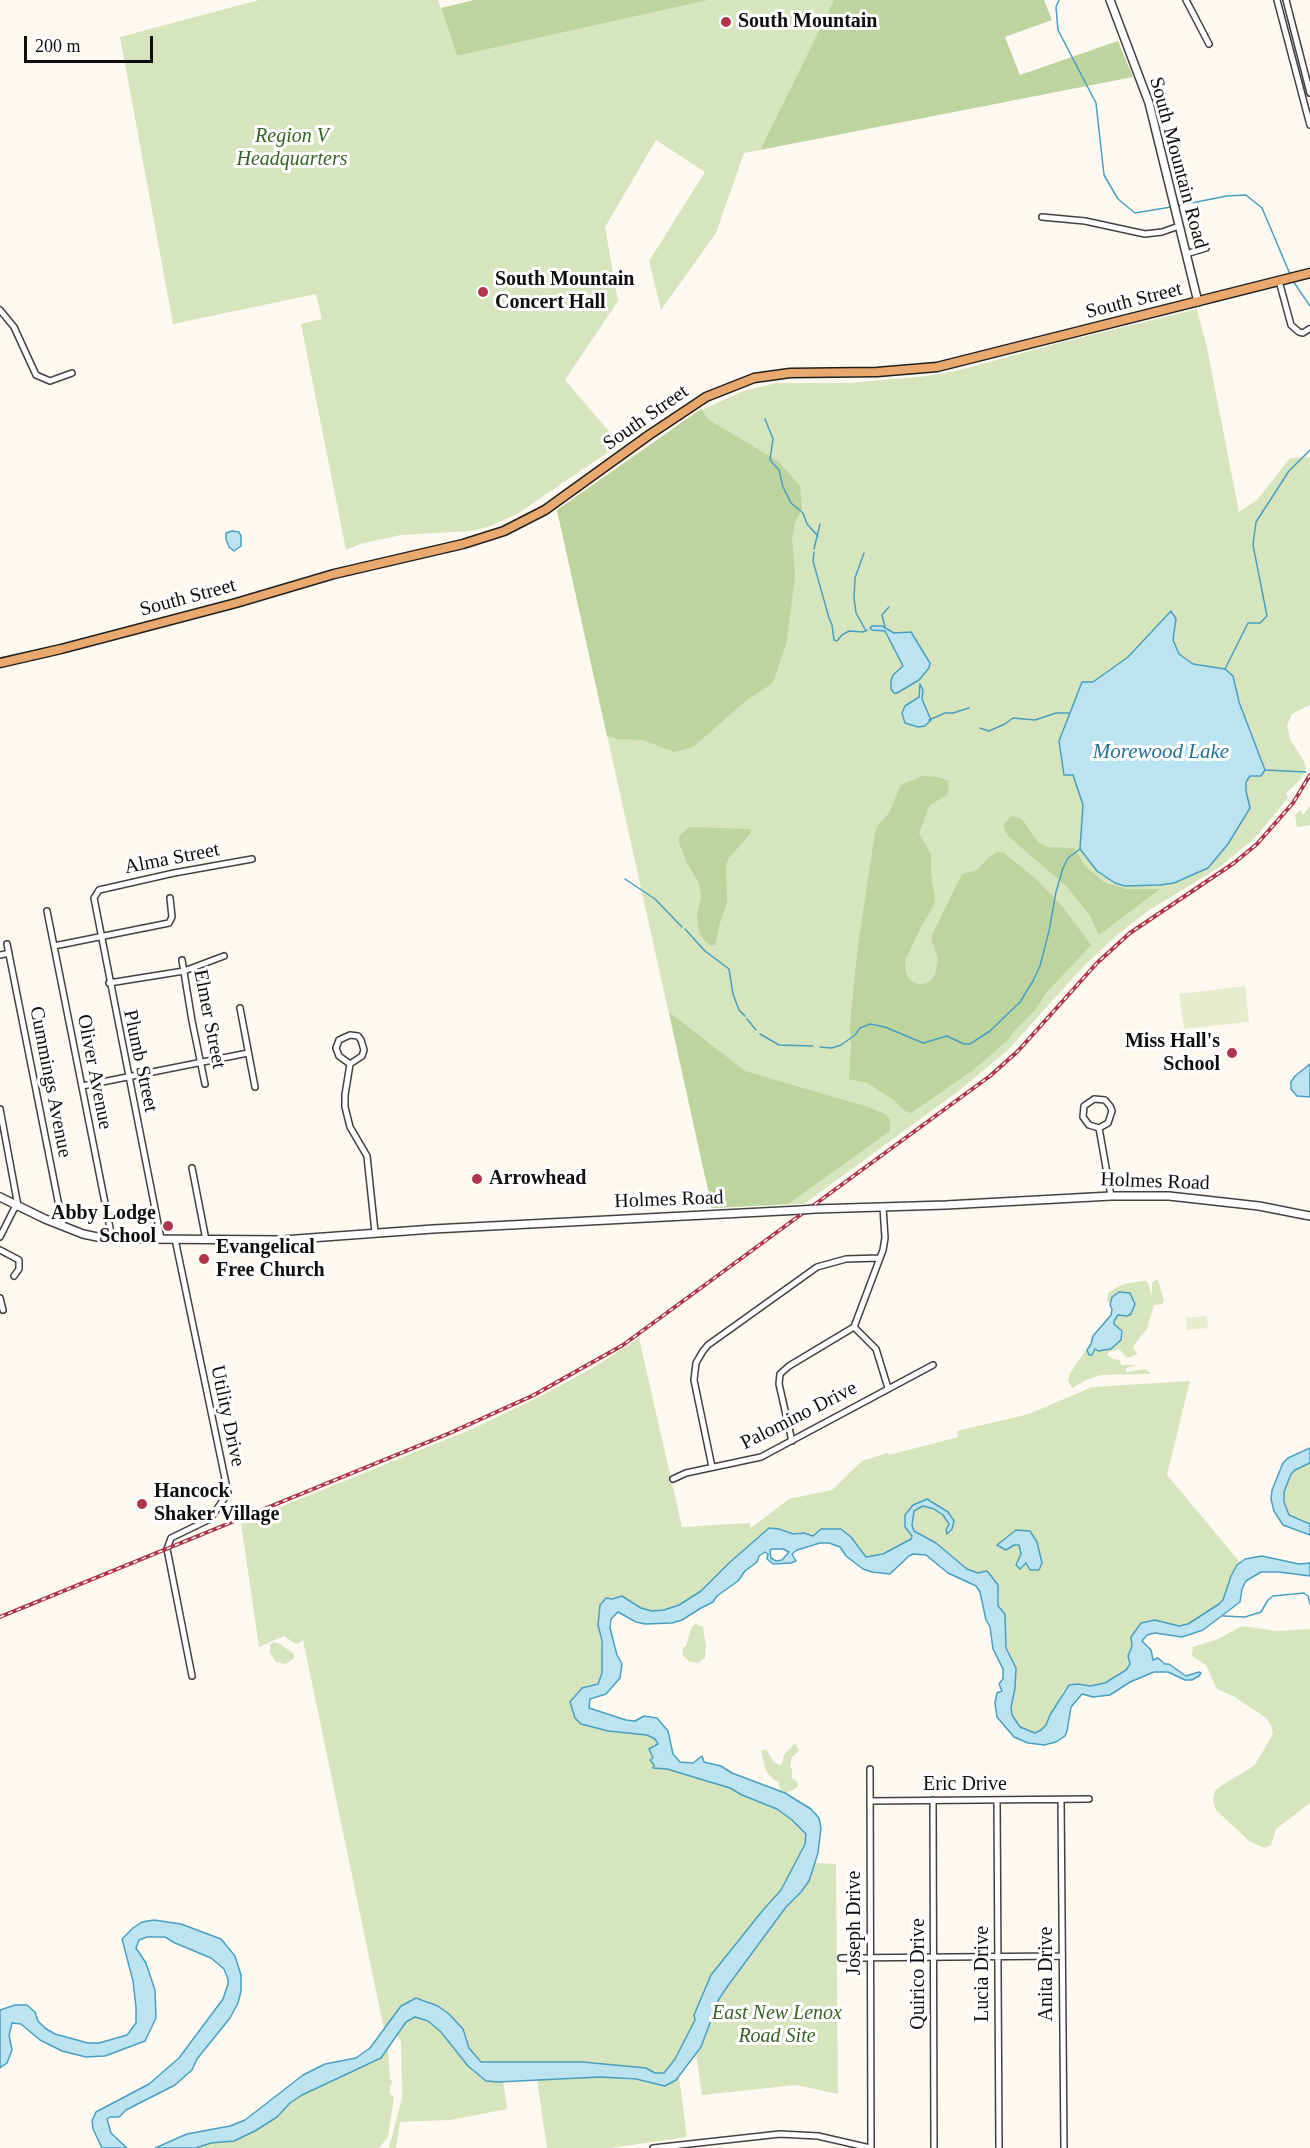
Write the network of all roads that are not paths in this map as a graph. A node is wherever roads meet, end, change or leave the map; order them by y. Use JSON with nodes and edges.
{"nodes":[{"id":1,"x":1110,"y":0,"type":"edge"},
{"id":2,"x":1186,"y":0,"type":"edge"},
{"id":3,"x":1277,"y":0,"type":"edge"},
{"id":4,"x":1286,"y":0,"type":"edge"},
{"id":5,"x":1209,"y":44,"type":"dead end"},
{"id":6,"x":1310,"y":93,"type":"edge"},
{"id":7,"x":1308,"y":113,"type":"edge"},
{"id":8,"x":1310,"y":125,"type":"edge"},
{"id":9,"x":1042,"y":217,"type":"dead end"},
{"id":10,"x":1179,"y":226,"type":"junction"},
{"id":11,"x":1206,"y":248,"type":"dead end"},
{"id":12,"x":1186,"y":254,"type":"junction"},
{"id":13,"x":1310,"y":273,"type":"edge"},
{"id":14,"x":1279,"y":281,"type":"junction"},
{"id":15,"x":1198,"y":302,"type":"junction"},
{"id":16,"x":0,"y":310,"type":"edge"},
{"id":17,"x":1309,"y":329,"type":"edge"},
{"id":18,"x":72,"y":373,"type":"dead end"},
{"id":19,"x":0,"y":662,"type":"edge"},
{"id":20,"x":252,"y":859,"type":"dead end"},
{"id":21,"x":99,"y":890,"type":"joint"},
{"id":22,"x":170,"y":898,"type":"dead end"},
{"id":23,"x":47,"y":911,"type":"dead end"},
{"id":24,"x":100,"y":937,"type":"junction"},
{"id":25,"x":8,"y":944,"type":"dead end"},
{"id":26,"x":54,"y":946,"type":"junction"},
{"id":27,"x":9,"y":953,"type":"junction"},
{"id":28,"x":0,"y":955,"type":"edge"},
{"id":29,"x":224,"y":956,"type":"dead end"},
{"id":30,"x":182,"y":960,"type":"dead end"},
{"id":31,"x":184,"y":971,"type":"junction"},
{"id":32,"x":109,"y":983,"type":"junction"},
{"id":33,"x":240,"y":1008,"type":"dead end"},
{"id":34,"x":248,"y":1053,"type":"junction"},
{"id":35,"x":201,"y":1061,"type":"junction"},
{"id":36,"x":350,"y":1064,"type":"junction"},
{"id":37,"x":128,"y":1077,"type":"junction"},
{"id":38,"x":205,"y":1084,"type":"dead end"},
{"id":39,"x":82,"y":1086,"type":"junction"},
{"id":40,"x":255,"y":1087,"type":"dead end"},
{"id":41,"x":0,"y":1109,"type":"edge"},
{"id":42,"x":1099,"y":1128,"type":"junction"},
{"id":43,"x":192,"y":1168,"type":"dead end"},
{"id":44,"x":1111,"y":1196,"type":"junction"},
{"id":45,"x":0,"y":1197,"type":"edge"},
{"id":46,"x":18,"y":1206,"type":"junction"},
{"id":47,"x":883,"y":1207,"type":"junction"},
{"id":48,"x":1310,"y":1216,"type":"edge"},
{"id":49,"x":63,"y":1226,"type":"junction"},
{"id":50,"x":375,"y":1232,"type":"junction"},
{"id":51,"x":0,"y":1237,"type":"edge"},
{"id":52,"x":112,"y":1238,"type":"junction"},
{"id":53,"x":161,"y":1239,"type":"junction"},
{"id":54,"x":175,"y":1239,"type":"junction"},
{"id":55,"x":206,"y":1240,"type":"junction"},
{"id":56,"x":0,"y":1250,"type":"edge"},
{"id":57,"x":879,"y":1258,"type":"junction"},
{"id":58,"x":14,"y":1276,"type":"dead end"},
{"id":59,"x":0,"y":1298,"type":"edge"},
{"id":60,"x":3,"y":1310,"type":"dead end"},
{"id":61,"x":854,"y":1327,"type":"junction"},
{"id":62,"x":933,"y":1365,"type":"dead end"},
{"id":63,"x":888,"y":1388,"type":"junction"},
{"id":64,"x":792,"y":1441,"type":"junction"},
{"id":65,"x":712,"y":1467,"type":"junction"},
{"id":66,"x":674,"y":1479,"type":"dead end"},
{"id":67,"x":192,"y":1676,"type":"dead end"},
{"id":68,"x":870,"y":1769,"type":"dead end"},
{"id":69,"x":1089,"y":1799,"type":"dead end"},
{"id":70,"x":933,"y":1800,"type":"junction"},
{"id":71,"x":997,"y":1800,"type":"junction"},
{"id":72,"x":1061,"y":1800,"type":"junction"},
{"id":73,"x":870,"y":1801,"type":"junction"},
{"id":74,"x":934,"y":1956,"type":"junction"},
{"id":75,"x":1062,"y":1956,"type":"junction"},
{"id":76,"x":870,"y":1957,"type":"junction"},
{"id":77,"x":998,"y":1957,"type":"junction"},
{"id":78,"x":841,"y":1958,"type":"dead end"},
{"id":79,"x":653,"y":2148,"type":"edge"},
{"id":80,"x":871,"y":2148,"type":"edge"},
{"id":81,"x":934,"y":2148,"type":"edge"},
{"id":82,"x":999,"y":2148,"type":"edge"},
{"id":83,"x":1064,"y":2148,"type":"edge"}],
"edges":[{"from":1,"to":10,"type":"street","name":"South Mountain Road"},
{"from":2,"to":5,"type":"street"},
{"from":3,"to":7,"type":"street"},
{"from":4,"to":6,"type":"street"},
{"from":7,"to":8,"type":"street"},
{"from":9,"to":10,"type":"street"},
{"from":10,"to":12,"type":"street","name":"South Mountain Road"},
{"from":11,"to":12,"type":"street"},
{"from":12,"to":15,"type":"street","name":"South Mountain Road"},
{"from":13,"to":14,"type":"highway","name":"South Street"},
{"from":14,"to":15,"type":"highway","name":"South Street"},
{"from":14,"to":17,"type":"street"},
{"from":15,"to":19,"type":"highway","name":"South Street"},
{"from":16,"to":18,"type":"street"},
{"from":20,"to":21,"type":"street","name":"Alma Street"},
{"from":21,"to":24,"type":"street","name":"Plumb Street"},
{"from":22,"to":24,"type":"street"},
{"from":23,"to":26,"type":"street","name":"Oliver Avenue"},
{"from":24,"to":26,"type":"street"},
{"from":24,"to":32,"type":"street","name":"Plumb Street"},
{"from":25,"to":27,"type":"street","name":"Cummings Avenue"},
{"from":26,"to":39,"type":"street","name":"Oliver Avenue"},
{"from":27,"to":28,"type":"street"},
{"from":27,"to":49,"type":"street","name":"Cummings Avenue"},
{"from":29,"to":31,"type":"street"},
{"from":30,"to":31,"type":"street","name":"Elmer Street"},
{"from":31,"to":32,"type":"street"},
{"from":31,"to":35,"type":"street","name":"Elmer Street"},
{"from":32,"to":37,"type":"street","name":"Plumb Street"},
{"from":33,"to":34,"type":"street"},
{"from":34,"to":35,"type":"street"},
{"from":34,"to":40,"type":"street"},
{"from":35,"to":37,"type":"street"},
{"from":35,"to":38,"type":"street","name":"Elmer Street"},
{"from":36,"to":36,"type":"street"},
{"from":36,"to":50,"type":"street"},
{"from":37,"to":39,"type":"street"},
{"from":37,"to":53,"type":"street","name":"Plumb Street"},
{"from":39,"to":52,"type":"street","name":"Oliver Avenue"},
{"from":41,"to":46,"type":"street"},
{"from":42,"to":42,"type":"street"},
{"from":42,"to":44,"type":"street"},
{"from":43,"to":55,"type":"street"},
{"from":44,"to":47,"type":"street","name":"Holmes Road"},
{"from":44,"to":48,"type":"street","name":"Holmes Road"},
{"from":45,"to":46,"type":"street","name":"Holmes Road"},
{"from":46,"to":49,"type":"street","name":"Holmes Road"},
{"from":46,"to":51,"type":"street"},
{"from":47,"to":50,"type":"street","name":"Holmes Road","bridge":true},
{"from":47,"to":57,"type":"street"},
{"from":49,"to":52,"type":"street","name":"Holmes Road"},
{"from":50,"to":55,"type":"street","name":"Holmes Road"},
{"from":52,"to":53,"type":"street","name":"Holmes Road"},
{"from":53,"to":54,"type":"street","name":"Holmes Road"},
{"from":54,"to":55,"type":"street","name":"Holmes Road"},
{"from":54,"to":67,"type":"street","name":"Utility Drive"},
{"from":56,"to":58,"type":"street"},
{"from":57,"to":61,"type":"street"},
{"from":57,"to":65,"type":"street"},
{"from":59,"to":60,"type":"street"},
{"from":61,"to":63,"type":"street"},
{"from":61,"to":64,"type":"street"},
{"from":62,"to":63,"type":"street","name":"Palomino Drive"},
{"from":63,"to":64,"type":"street","name":"Palomino Drive"},
{"from":64,"to":65,"type":"street","name":"Palomino Drive"},
{"from":65,"to":66,"type":"street","name":"Palomino Drive"},
{"from":68,"to":73,"type":"street","name":"Joseph Drive"},
{"from":69,"to":72,"type":"street","name":"Eric Drive"},
{"from":70,"to":71,"type":"street","name":"Eric Drive"},
{"from":70,"to":73,"type":"street","name":"Eric Drive"},
{"from":70,"to":74,"type":"street","name":"Quirico Drive"},
{"from":71,"to":72,"type":"street","name":"Eric Drive"},
{"from":71,"to":77,"type":"street","name":"Lucia Drive"},
{"from":72,"to":75,"type":"street","name":"Anita Drive"},
{"from":73,"to":76,"type":"street","name":"Joseph Drive"},
{"from":74,"to":76,"type":"street"},
{"from":74,"to":77,"type":"street"},
{"from":74,"to":81,"type":"street","name":"Quirico Drive"},
{"from":75,"to":77,"type":"street"},
{"from":75,"to":83,"type":"street","name":"Anita Drive"},
{"from":76,"to":78,"type":"street"},
{"from":76,"to":80,"type":"street","name":"Joseph Drive"},
{"from":77,"to":82,"type":"street","name":"Lucia Drive"},
{"from":79,"to":80,"type":"street"}]}
